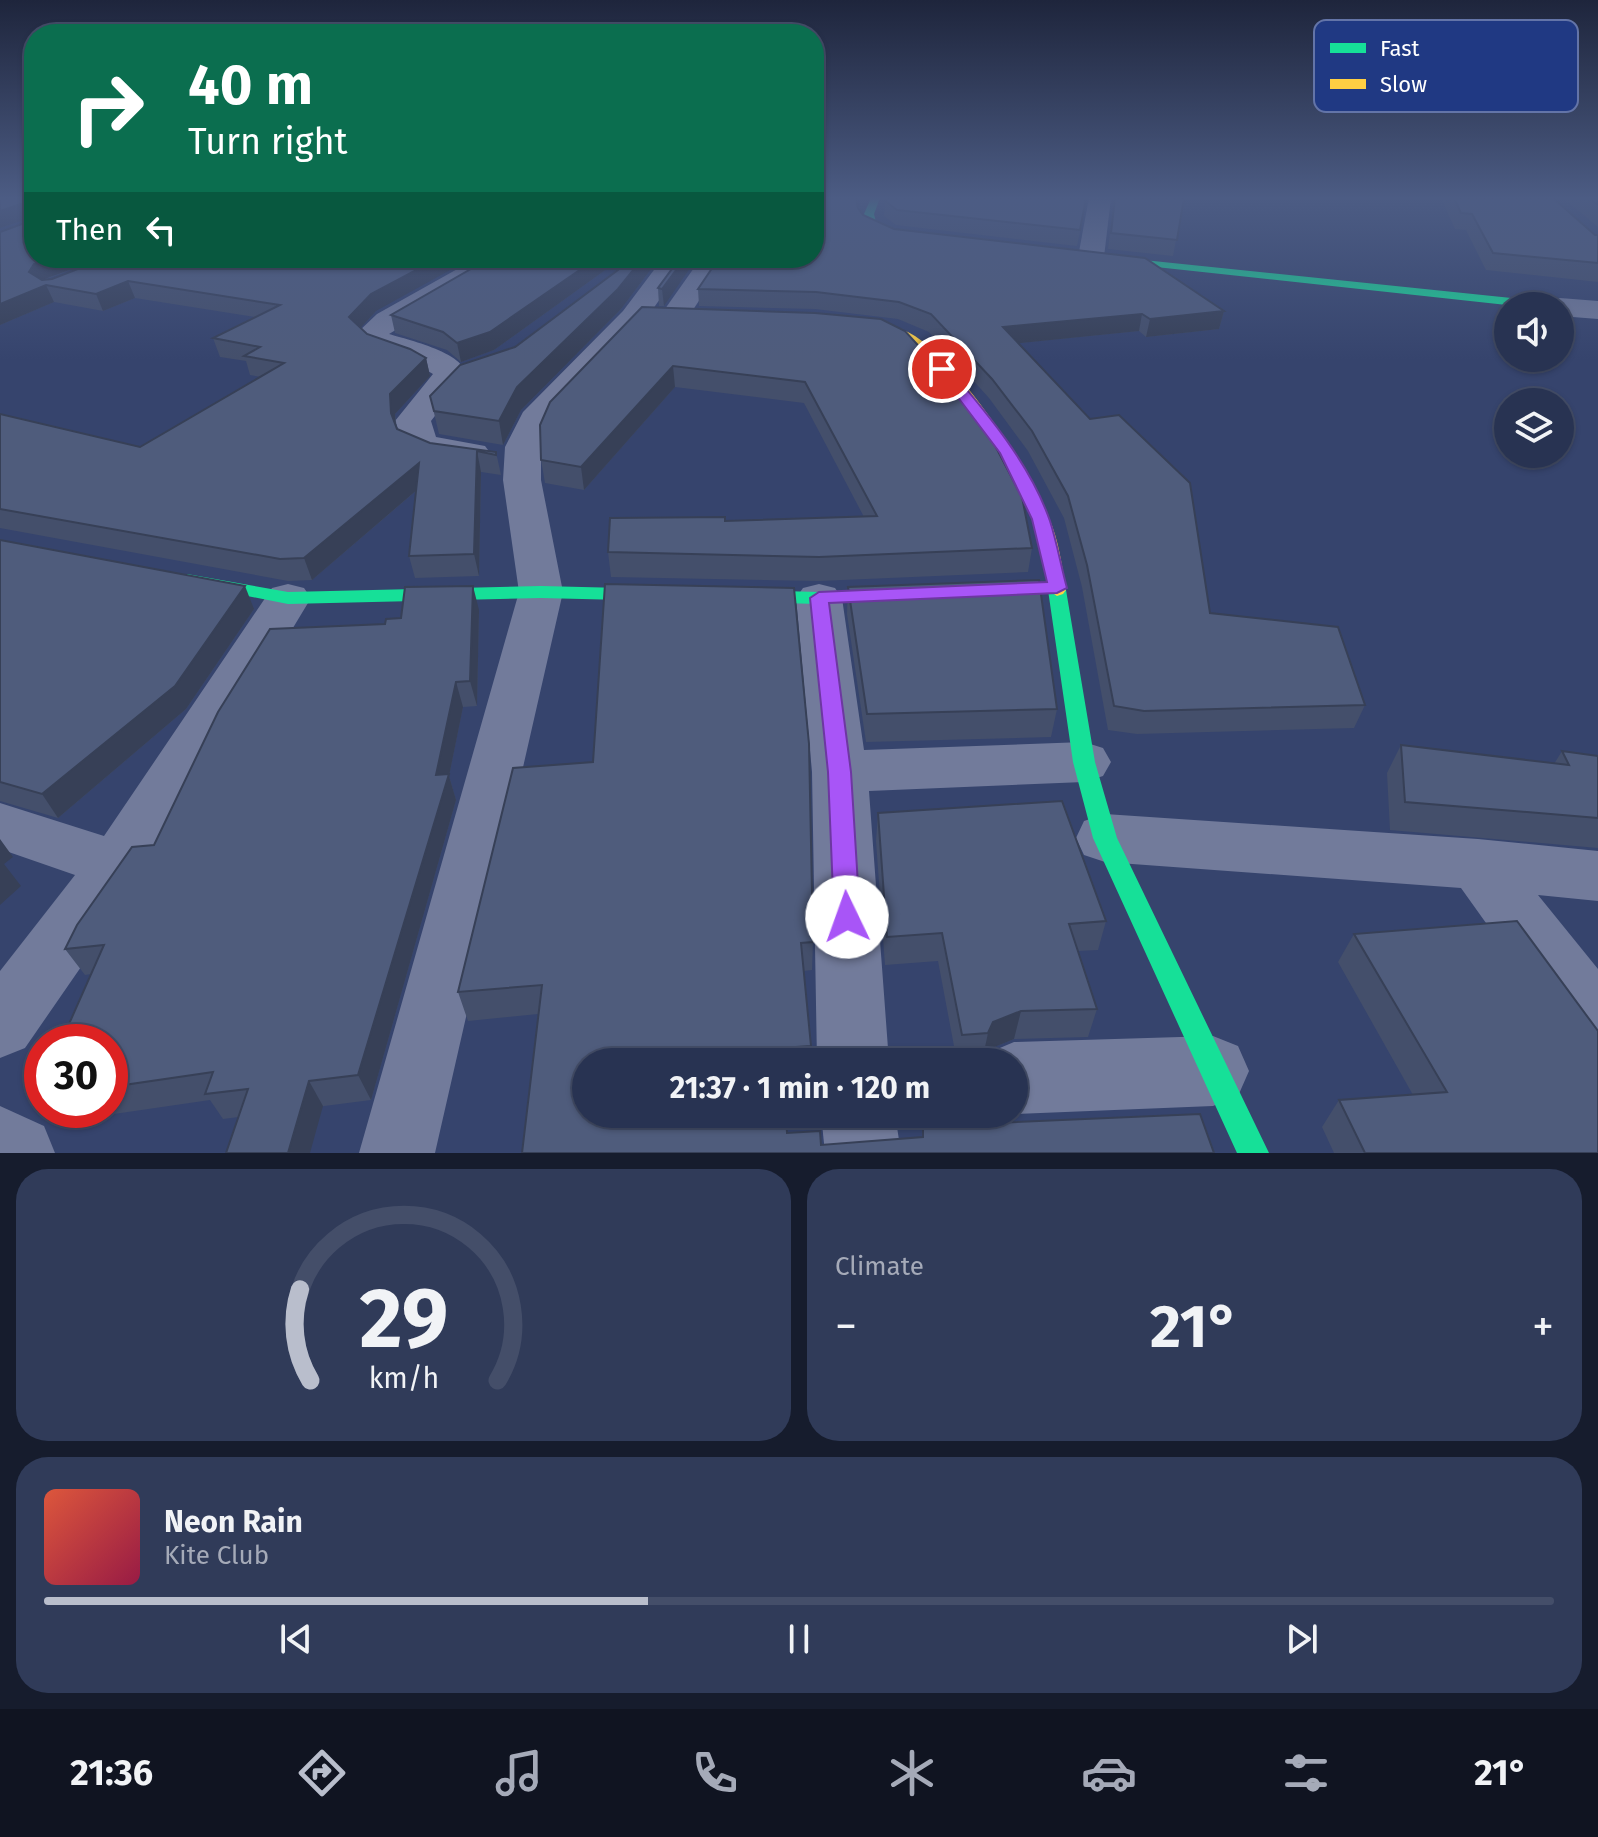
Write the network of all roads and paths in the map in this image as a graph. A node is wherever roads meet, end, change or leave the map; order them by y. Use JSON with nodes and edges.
{"nodes":[{"id":1,"x":1084,"y":252,"type":"edge"},
{"id":2,"x":1083,"y":257,"type":"joint"},
{"id":3,"x":478,"y":268,"type":"edge"},
{"id":4,"x":655,"y":268,"type":"edge"},
{"id":5,"x":706,"y":268,"type":"edge"},
{"id":6,"x":1494,"y":301,"type":"edge"},
{"id":7,"x":1574,"y":308,"type":"edge"},
{"id":8,"x":1598,"y":310,"type":"edge"},
{"id":9,"x":669,"y":317,"type":"junction"},
{"id":10,"x":841,"y":322,"type":"edge"},
{"id":11,"x":522,"y":462,"type":"junction"},
{"id":12,"x":166,"y":575,"type":"edge"},
{"id":13,"x":541,"y":592,"type":"junction"},
{"id":14,"x":930,"y":593,"type":"edge"},
{"id":15,"x":680,"y":595,"type":"edge"},
{"id":16,"x":711,"y":595,"type":"edge"},
{"id":17,"x":288,"y":598,"type":"junction"},
{"id":18,"x":819,"y":598,"type":"junction"},
{"id":19,"x":1084,"y":762,"type":"junction"},
{"id":20,"x":840,"y":772,"type":"junction"},
{"id":21,"x":0,"y":826,"type":"edge"},
{"id":22,"x":1105,"y":838,"type":"junction"},
{"id":23,"x":1478,"y":864,"type":"junction"},
{"id":24,"x":118,"y":865,"type":"junction"},
{"id":25,"x":1598,"y":876,"type":"edge"},
{"id":26,"x":1598,"y":1023,"type":"edge"},
{"id":27,"x":0,"y":1025,"type":"edge"},
{"id":28,"x":852,"y":1048,"type":"edge"},
{"id":29,"x":1213,"y":1071,"type":"junction"},
{"id":30,"x":1028,"y":1078,"type":"edge"},
{"id":31,"x":860,"y":1128,"type":"edge"},
{"id":32,"x":0,"y":1144,"type":"edge"},
{"id":33,"x":17,"y":1153,"type":"edge"},
{"id":34,"x":397,"y":1153,"type":"edge"},
{"id":35,"x":863,"y":1153,"type":"edge"},
{"id":36,"x":1253,"y":1153,"type":"edge"}],
"edges":[{"from":1,"to":2,"type":"street"},
{"from":2,"to":6,"type":"street"},
{"from":3,"to":11,"type":"street"},
{"from":4,"to":9,"type":"street"},
{"from":5,"to":9,"type":"street"},
{"from":7,"to":8,"type":"street"},
{"from":9,"to":11,"type":"street"},
{"from":10,"to":19,"type":"street"},
{"from":11,"to":13,"type":"street"},
{"from":12,"to":17,"type":"street"},
{"from":13,"to":15,"type":"street"},
{"from":13,"to":17,"type":"street"},
{"from":13,"to":34,"type":"street"},
{"from":14,"to":18,"type":"street"},
{"from":16,"to":18,"type":"street"},
{"from":17,"to":24,"type":"street"},
{"from":18,"to":20,"type":"street"},
{"from":19,"to":20,"type":"street"},
{"from":19,"to":22,"type":"street"},
{"from":20,"to":28,"type":"street"},
{"from":21,"to":24,"type":"street"},
{"from":22,"to":23,"type":"street"},
{"from":22,"to":29,"type":"street"},
{"from":23,"to":25,"type":"street"},
{"from":23,"to":26,"type":"street"},
{"from":24,"to":27,"type":"street"},
{"from":29,"to":30,"type":"street"},
{"from":29,"to":36,"type":"street"},
{"from":31,"to":35,"type":"street"},
{"from":32,"to":33,"type":"street"}]}
